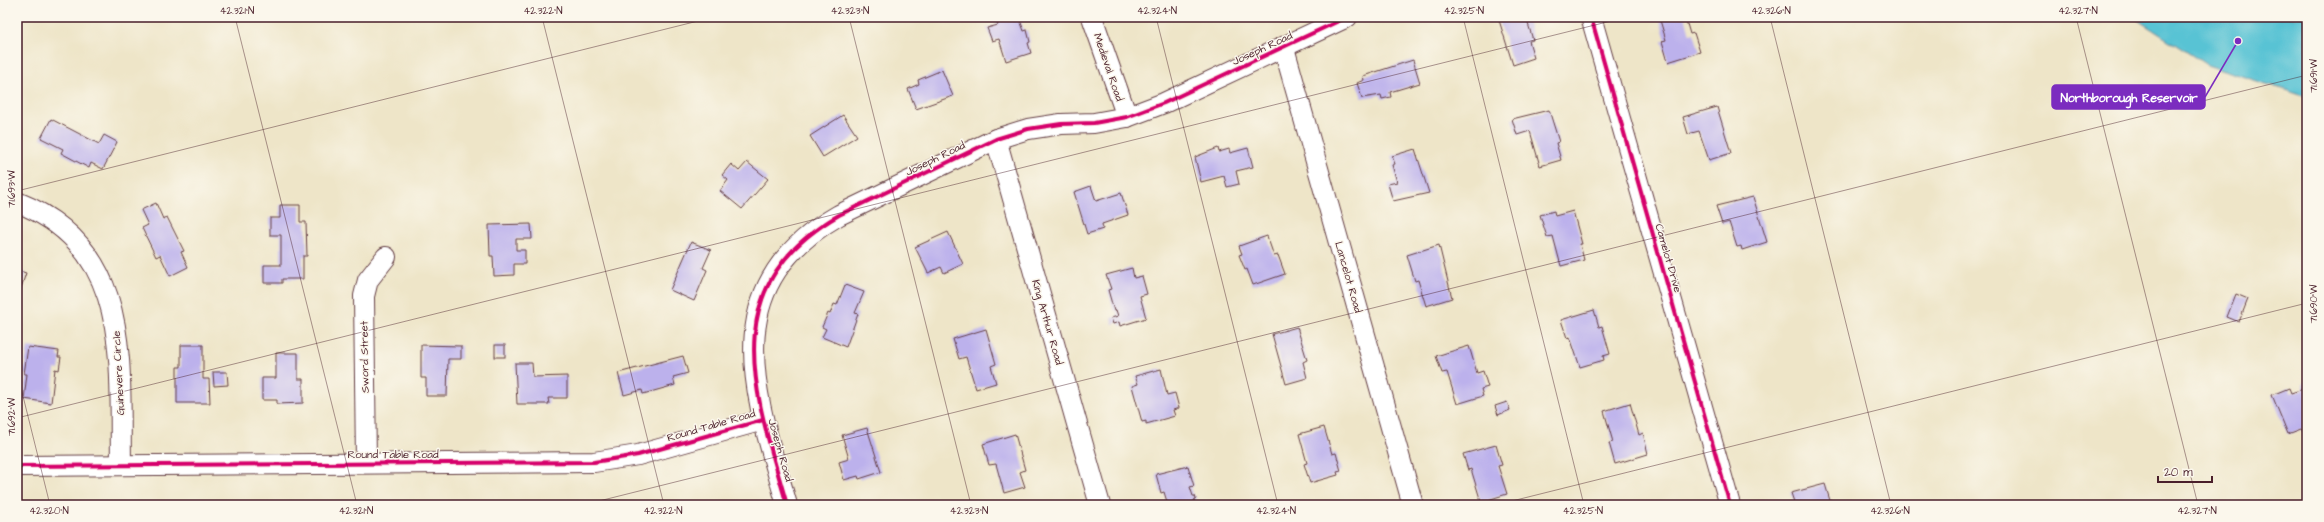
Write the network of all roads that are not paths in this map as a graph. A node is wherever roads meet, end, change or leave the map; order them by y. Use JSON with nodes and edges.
{"nodes":[{"id":1,"x":1092,"y":17,"type":"edge"},
{"id":2,"x":1347,"y":17,"type":"edge"},
{"id":3,"x":1591,"y":17,"type":"edge"},
{"id":4,"x":1284,"y":48,"type":"junction"},
{"id":5,"x":1127,"y":117,"type":"junction"},
{"id":6,"x":996,"y":139,"type":"junction"},
{"id":7,"x":17,"y":202,"type":"edge"},
{"id":8,"x":386,"y":257,"type":"dead end"},
{"id":9,"x":763,"y":420,"type":"junction"},
{"id":10,"x":366,"y":463,"type":"junction"},
{"id":11,"x":121,"y":465,"type":"junction"},
{"id":12,"x":17,"y":466,"type":"edge"},
{"id":13,"x":787,"y":505,"type":"edge"},
{"id":14,"x":1100,"y":505,"type":"edge"},
{"id":15,"x":1414,"y":505,"type":"edge"},
{"id":16,"x":1730,"y":505,"type":"edge"}],
"edges":[{"from":1,"to":5,"type":"street","name":"Medieval Road"},
{"from":2,"to":4,"type":"street","name":"Joseph Road"},
{"from":3,"to":16,"type":"street","name":"Camelot Drive"},
{"from":4,"to":5,"type":"street","name":"Joseph Road"},
{"from":4,"to":15,"type":"street","name":"Lancelot Road"},
{"from":5,"to":6,"type":"street","name":"Joseph Road"},
{"from":6,"to":9,"type":"street","name":"Joseph Road"},
{"from":6,"to":14,"type":"street","name":"King Arthur Road"},
{"from":7,"to":11,"type":"street","name":"Guinevere Circle"},
{"from":8,"to":10,"type":"street","name":"Sword Street"},
{"from":9,"to":10,"type":"street","name":"Round Table Road"},
{"from":9,"to":13,"type":"street","name":"Joseph Road"},
{"from":10,"to":11,"type":"street","name":"Round Table Road"},
{"from":11,"to":12,"type":"street","name":"Round Table Road"}]}
